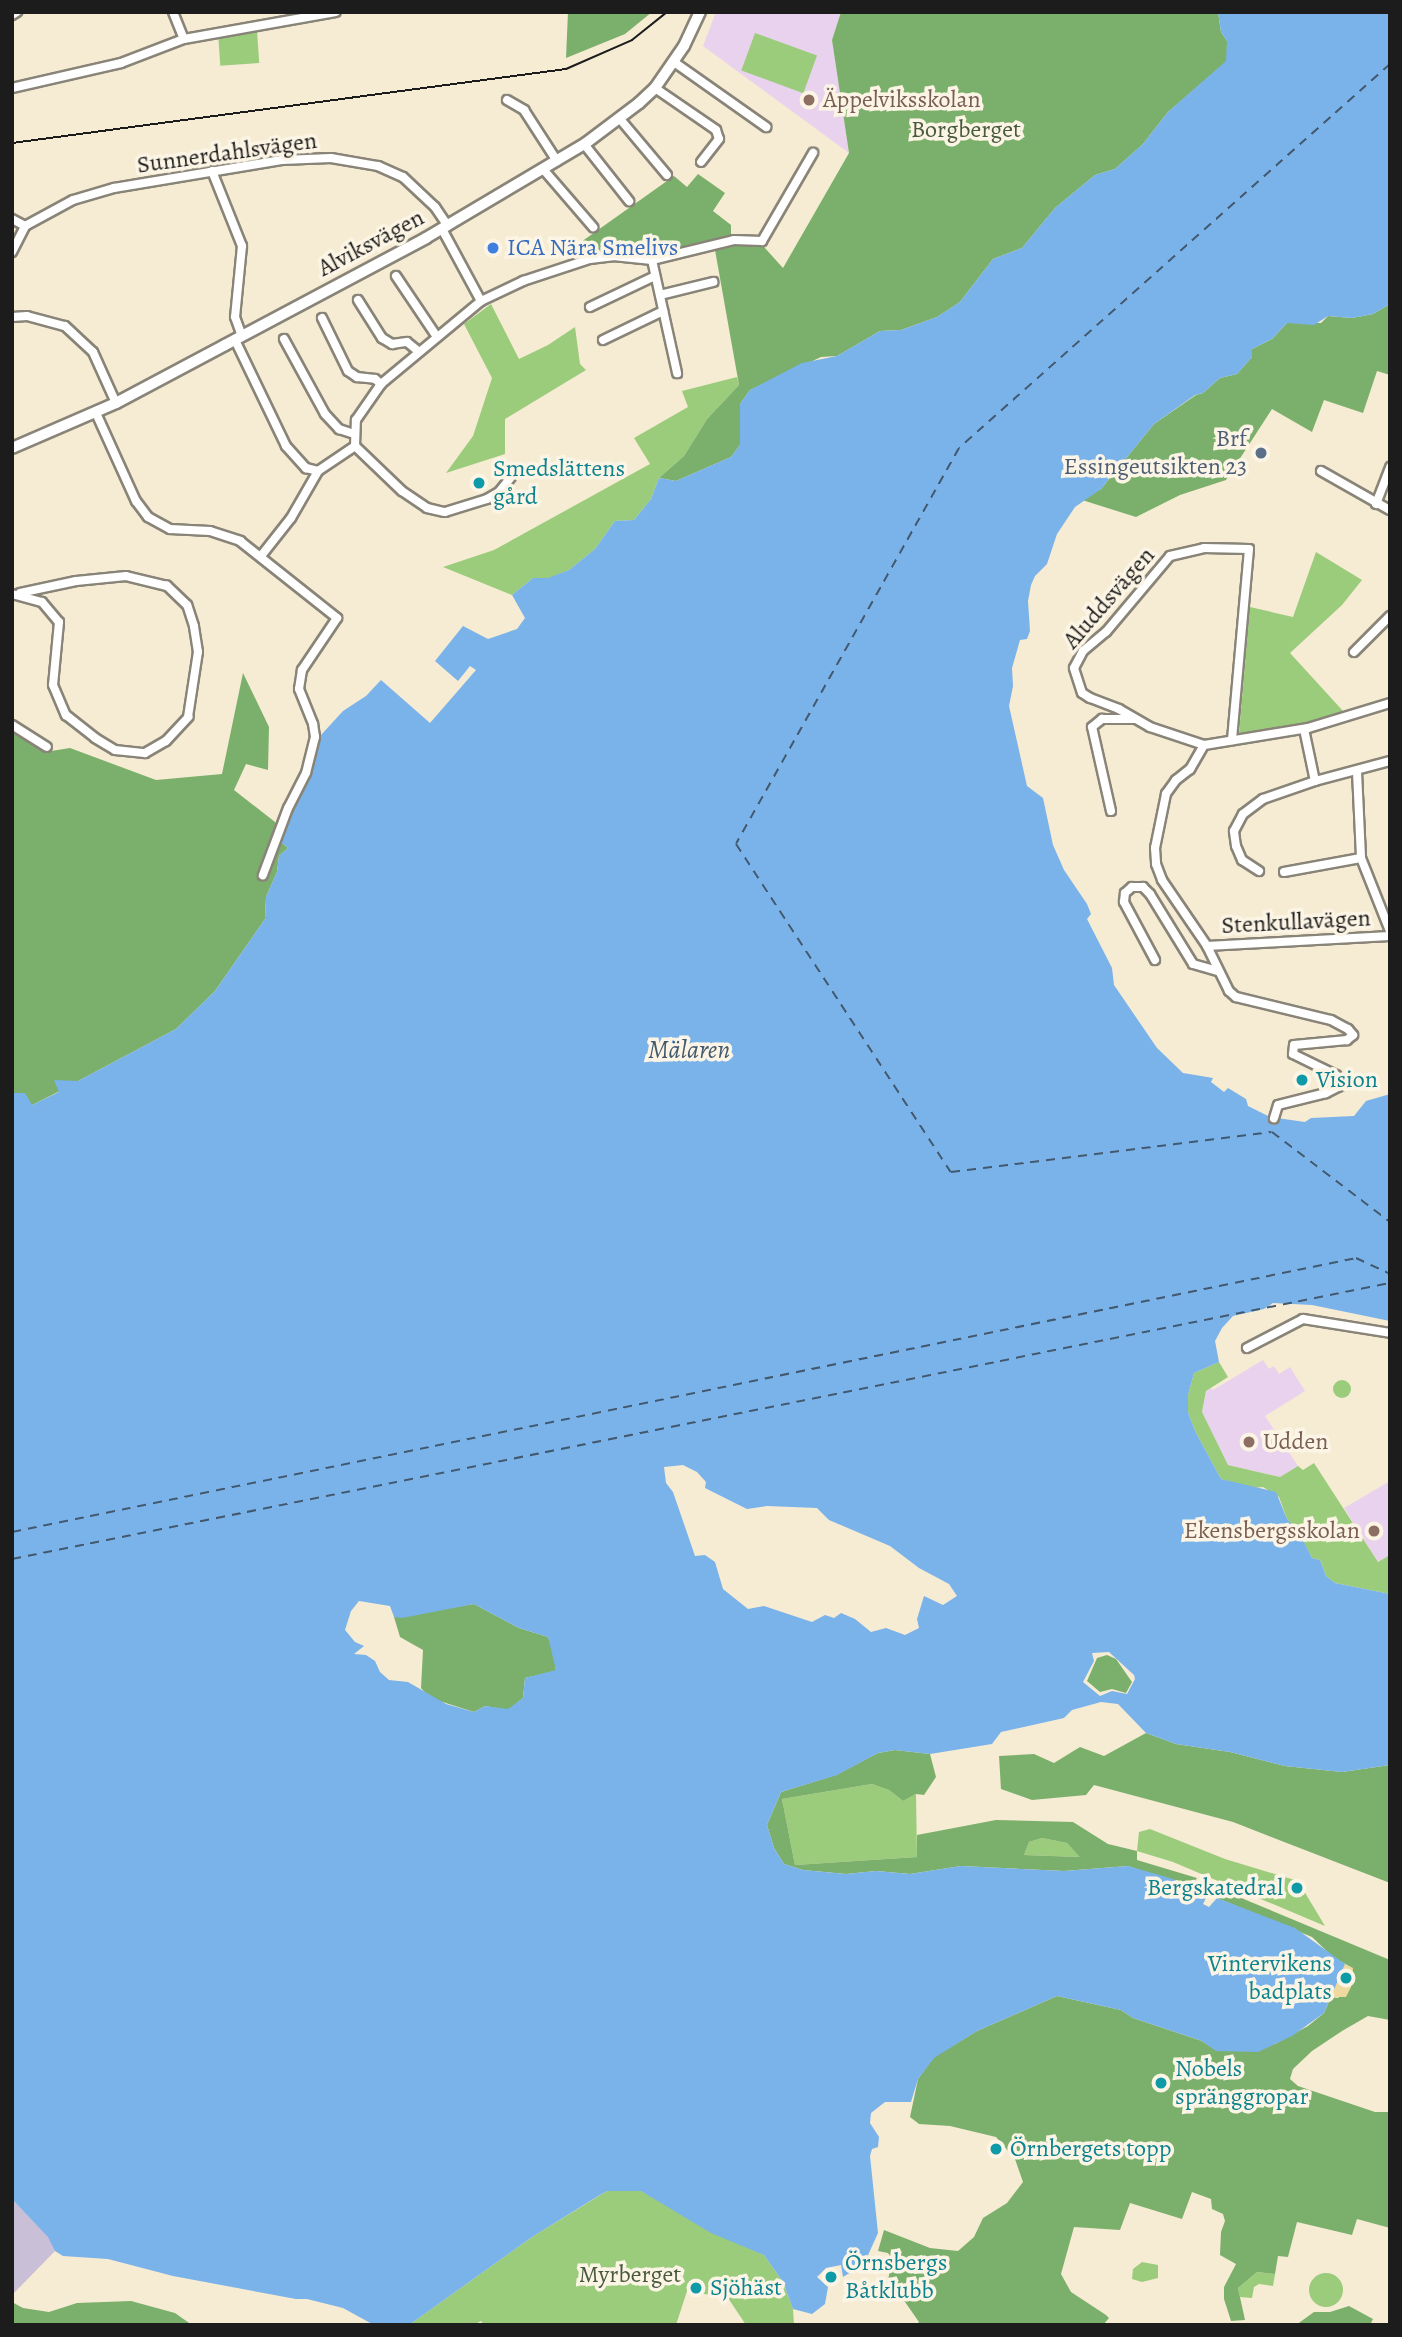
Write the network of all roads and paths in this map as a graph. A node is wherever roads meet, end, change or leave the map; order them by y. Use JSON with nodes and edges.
{"nodes":[{"id":1,"x":17,"y":12,"type":"edge"},
{"id":2,"x":173,"y":12,"type":"edge"},
{"id":3,"x":336,"y":12,"type":"edge"},
{"id":4,"x":700,"y":12,"type":"edge"},
{"id":5,"x":12,"y":15,"type":"edge"},
{"id":6,"x":184,"y":39,"type":"junction"},
{"id":7,"x":674,"y":62,"type":"junction"},
{"id":8,"x":12,"y":88,"type":"edge"},
{"id":9,"x":655,"y":88,"type":"junction"},
{"id":10,"x":507,"y":100,"type":"dead end"},
{"id":11,"x":620,"y":119,"type":"junction"},
{"id":12,"x":766,"y":127,"type":"dead end"},
{"id":13,"x":584,"y":144,"type":"junction"},
{"id":14,"x":813,"y":153,"type":"dead end"},
{"id":15,"x":557,"y":160,"type":"junction"},
{"id":16,"x":701,"y":162,"type":"dead end"},
{"id":17,"x":543,"y":169,"type":"junction"},
{"id":18,"x":212,"y":172,"type":"junction"},
{"id":19,"x":667,"y":175,"type":"dead end"},
{"id":20,"x":629,"y":201,"type":"dead end"},
{"id":21,"x":12,"y":219,"type":"edge"},
{"id":22,"x":25,"y":226,"type":"junction"},
{"id":23,"x":445,"y":227,"type":"junction"},
{"id":24,"x":593,"y":227,"type":"dead end"},
{"id":25,"x":12,"y":253,"type":"edge"},
{"id":26,"x":652,"y":260,"type":"junction"},
{"id":27,"x":396,"y":276,"type":"dead end"},
{"id":28,"x":655,"y":276,"type":"junction"},
{"id":29,"x":713,"y":282,"type":"dead end"},
{"id":30,"x":660,"y":295,"type":"junction"},
{"id":31,"x":358,"y":300,"type":"dead end"},
{"id":32,"x":481,"y":300,"type":"junction"},
{"id":33,"x":590,"y":307,"type":"dead end"},
{"id":34,"x":663,"y":311,"type":"junction"},
{"id":35,"x":12,"y":317,"type":"edge"},
{"id":36,"x":322,"y":318,"type":"dead end"},
{"id":37,"x":437,"y":337,"type":"junction"},
{"id":38,"x":239,"y":338,"type":"junction"},
{"id":39,"x":285,"y":339,"type":"dead end"},
{"id":40,"x":603,"y":340,"type":"dead end"},
{"id":41,"x":418,"y":351,"type":"junction"},
{"id":42,"x":677,"y":373,"type":"dead end"},
{"id":43,"x":381,"y":384,"type":"junction"},
{"id":44,"x":116,"y":403,"type":"junction"},
{"id":45,"x":96,"y":413,"type":"junction"},
{"id":46,"x":354,"y":434,"type":"junction"},
{"id":47,"x":355,"y":446,"type":"junction"},
{"id":48,"x":12,"y":448,"type":"edge"},
{"id":49,"x":1390,"y":467,"type":"edge"},
{"id":50,"x":318,"y":471,"type":"junction"},
{"id":51,"x":1321,"y":471,"type":"dead end"},
{"id":52,"x":511,"y":477,"type":"dead end"},
{"id":53,"x":1376,"y":504,"type":"junction"},
{"id":54,"x":1390,"y":510,"type":"edge"},
{"id":55,"x":261,"y":556,"type":"junction"},
{"id":56,"x":16,"y":593,"type":"edge"},
{"id":57,"x":1390,"y":616,"type":"edge"},
{"id":58,"x":1354,"y":652,"type":"dead end"},
{"id":59,"x":1390,"y":703,"type":"edge"},
{"id":60,"x":1137,"y":719,"type":"junction"},
{"id":61,"x":12,"y":725,"type":"edge"},
{"id":62,"x":1304,"y":729,"type":"junction"},
{"id":63,"x":1232,"y":740,"type":"junction"},
{"id":64,"x":1204,"y":744,"type":"junction"},
{"id":65,"x":47,"y":747,"type":"dead end"},
{"id":66,"x":1390,"y":761,"type":"edge"},
{"id":67,"x":1357,"y":772,"type":"junction"},
{"id":68,"x":1315,"y":781,"type":"junction"},
{"id":69,"x":1111,"y":811,"type":"dead end"},
{"id":70,"x":1361,"y":858,"type":"junction"},
{"id":71,"x":1259,"y":871,"type":"dead end"},
{"id":72,"x":1284,"y":872,"type":"dead end"},
{"id":73,"x":263,"y":875,"type":"dead end"},
{"id":74,"x":1390,"y":934,"type":"edge"},
{"id":75,"x":1207,"y":946,"type":"junction"},
{"id":76,"x":1155,"y":960,"type":"dead end"},
{"id":77,"x":1218,"y":971,"type":"junction"},
{"id":78,"x":1274,"y":1118,"type":"dead end"},
{"id":79,"x":1390,"y":1333,"type":"edge"},
{"id":80,"x":1247,"y":1348,"type":"dead end"}],
"edges":[{"from":1,"to":5,"type":"street"},
{"from":2,"to":6,"type":"street"},
{"from":3,"to":6,"type":"street"},
{"from":4,"to":7,"type":"street","name":"Alviksvägen"},
{"from":6,"to":8,"type":"street"},
{"from":7,"to":9,"type":"street","name":"Alviksvägen"},
{"from":7,"to":12,"type":"street"},
{"from":9,"to":11,"type":"street","name":"Alviksvägen"},
{"from":9,"to":16,"type":"street"},
{"from":10,"to":15,"type":"street"},
{"from":11,"to":13,"type":"street","name":"Alviksvägen"},
{"from":11,"to":19,"type":"street"},
{"from":13,"to":15,"type":"street","name":"Alviksvägen"},
{"from":13,"to":20,"type":"street"},
{"from":14,"to":26,"type":"street"},
{"from":15,"to":17,"type":"street","name":"Alviksvägen"},
{"from":17,"to":23,"type":"street","name":"Alviksvägen"},
{"from":17,"to":24,"type":"street"},
{"from":18,"to":22,"type":"street","name":"Sunnerdahlsvägen"},
{"from":18,"to":23,"type":"street","name":"Sunnerdahlsvägen"},
{"from":18,"to":38,"type":"street"},
{"from":21,"to":22,"type":"street"},
{"from":22,"to":25,"type":"street"},
{"from":23,"to":32,"type":"street","name":"Sunnerdahlsvägen"},
{"from":23,"to":38,"type":"street","name":"Alviksvägen"},
{"from":26,"to":28,"type":"street"},
{"from":26,"to":32,"type":"street"},
{"from":27,"to":37,"type":"street"},
{"from":28,"to":30,"type":"street"},
{"from":28,"to":33,"type":"street"},
{"from":29,"to":30,"type":"street"},
{"from":30,"to":34,"type":"street"},
{"from":31,"to":41,"type":"street"},
{"from":32,"to":37,"type":"street"},
{"from":34,"to":40,"type":"street"},
{"from":34,"to":42,"type":"street"},
{"from":35,"to":44,"type":"street"},
{"from":36,"to":43,"type":"street"},
{"from":37,"to":41,"type":"street"},
{"from":38,"to":44,"type":"street","name":"Alviksvägen"},
{"from":38,"to":50,"type":"street"},
{"from":39,"to":46,"type":"street"},
{"from":41,"to":43,"type":"street"},
{"from":43,"to":46,"type":"street"},
{"from":44,"to":45,"type":"street","name":"Alviksvägen"},
{"from":45,"to":48,"type":"street","name":"Alviksvägen"},
{"from":45,"to":55,"type":"street"},
{"from":46,"to":47,"type":"street"},
{"from":47,"to":50,"type":"street"},
{"from":47,"to":52,"type":"street"},
{"from":49,"to":53,"type":"street"},
{"from":50,"to":55,"type":"street"},
{"from":51,"to":53,"type":"street"},
{"from":53,"to":54,"type":"street"},
{"from":55,"to":73,"type":"street"},
{"from":56,"to":56,"type":"street"},
{"from":57,"to":58,"type":"street"},
{"from":59,"to":62,"type":"street"},
{"from":60,"to":63,"type":"street","name":"Aluddsvägen"},
{"from":60,"to":64,"type":"street","name":"Aluddsvägen"},
{"from":60,"to":69,"type":"street"},
{"from":61,"to":65,"type":"street"},
{"from":62,"to":63,"type":"street"},
{"from":62,"to":68,"type":"street"},
{"from":63,"to":64,"type":"street"},
{"from":64,"to":75,"type":"street","name":"Stenkullavägen"},
{"from":66,"to":67,"type":"street"},
{"from":67,"to":68,"type":"street"},
{"from":67,"to":70,"type":"street"},
{"from":68,"to":71,"type":"street"},
{"from":70,"to":72,"type":"street"},
{"from":70,"to":74,"type":"street"},
{"from":74,"to":75,"type":"street","name":"Stenkullavägen"},
{"from":75,"to":77,"type":"street"},
{"from":76,"to":77,"type":"street"},
{"from":77,"to":78,"type":"street"},
{"from":79,"to":80,"type":"street"}]}
